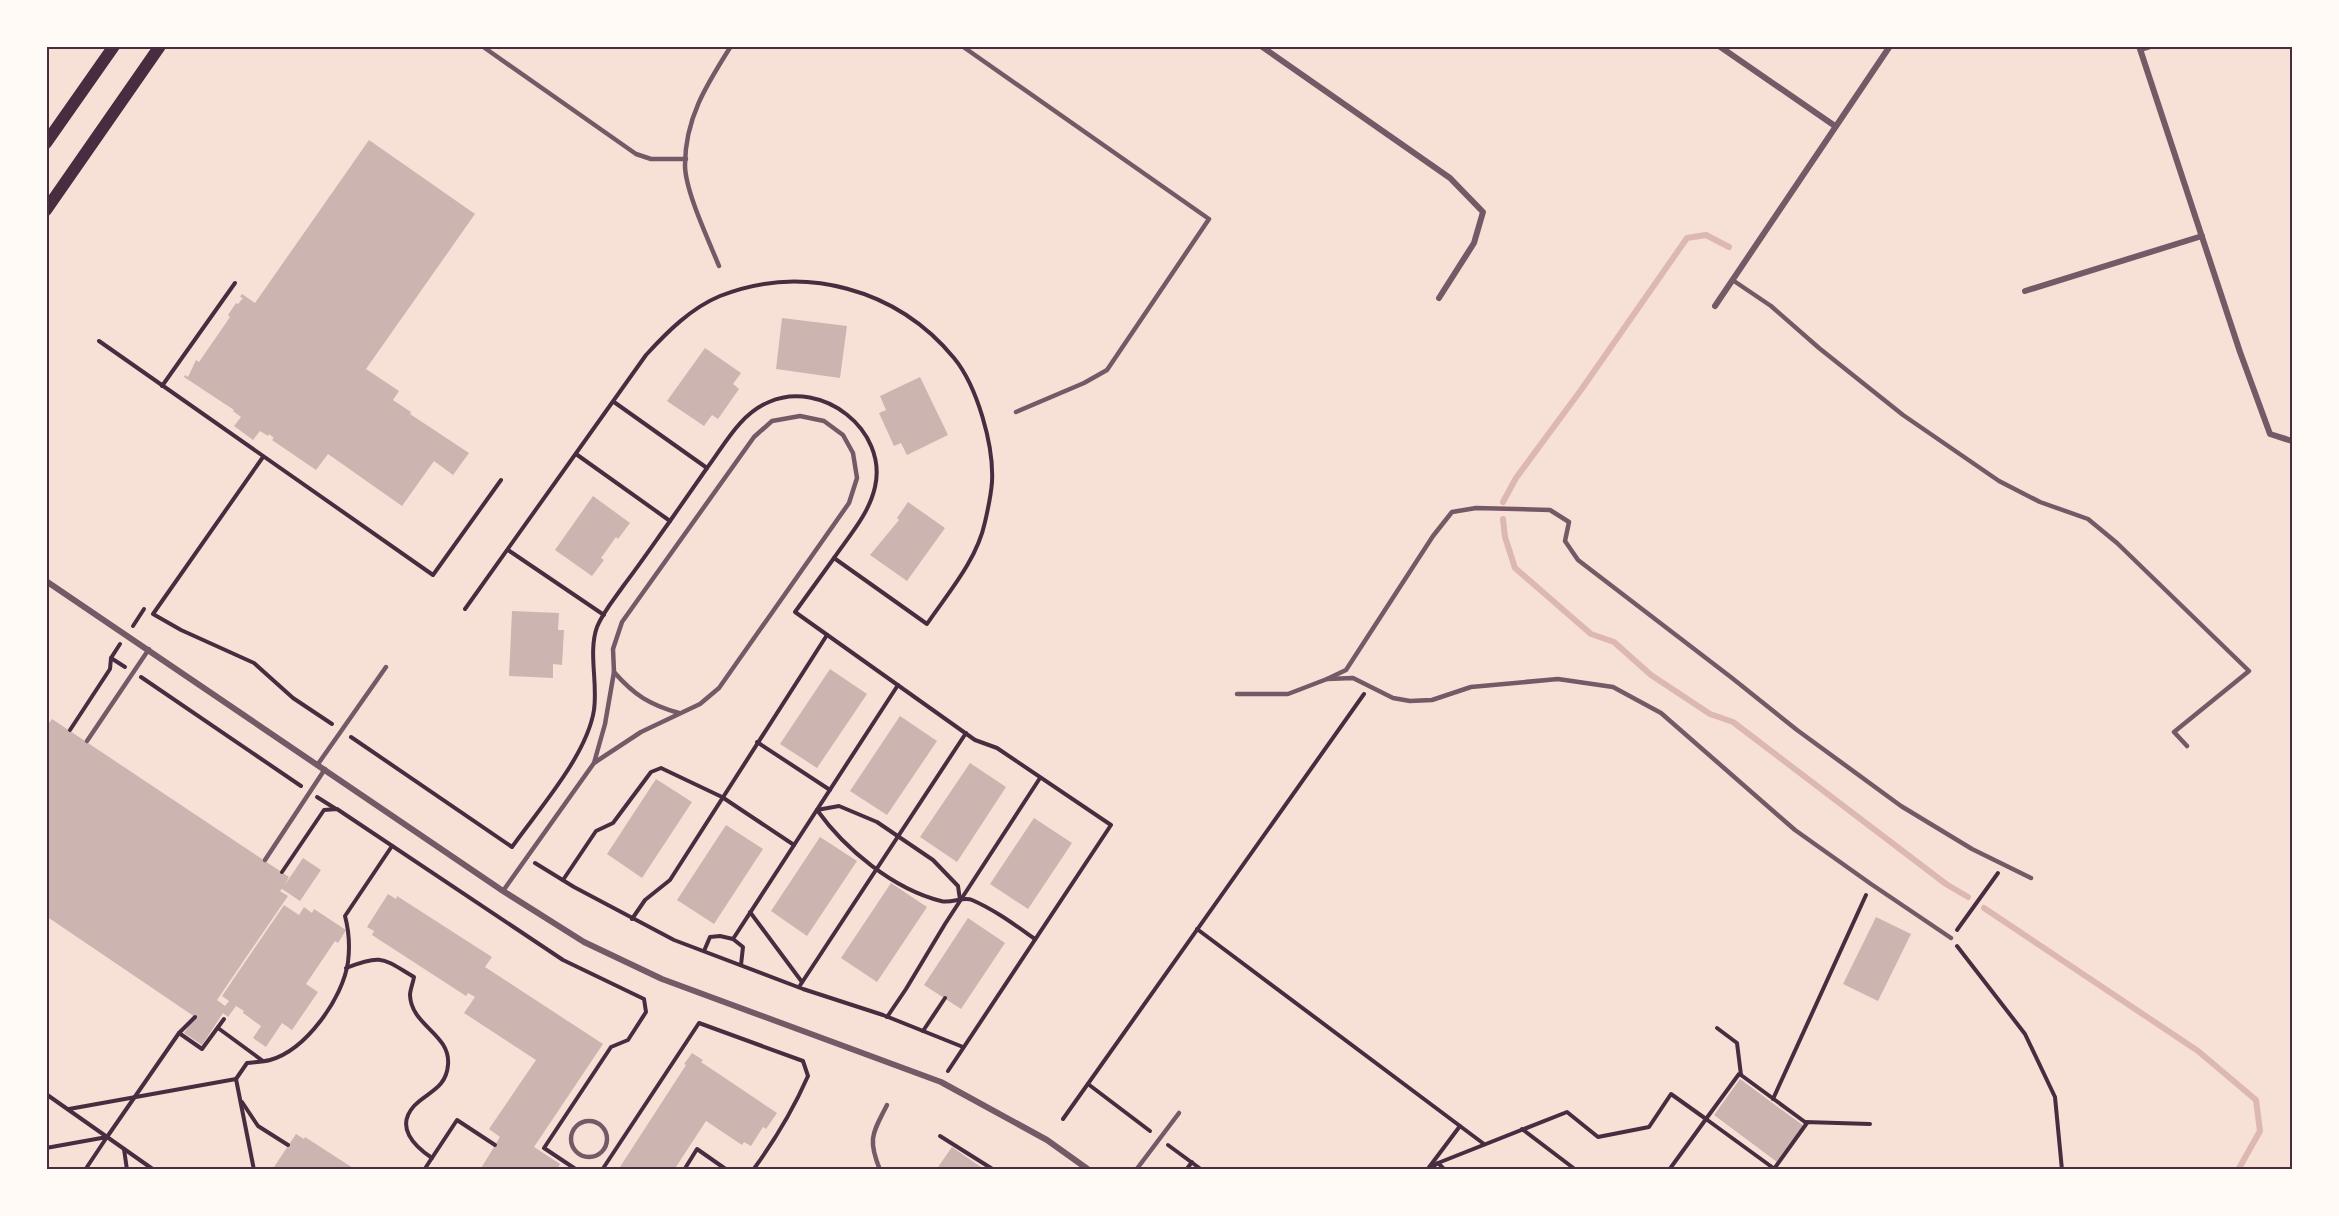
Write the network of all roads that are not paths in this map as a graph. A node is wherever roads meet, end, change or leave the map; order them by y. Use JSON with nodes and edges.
{"nodes":[{"id":1,"x":114,"y":46,"type":"edge"},
{"id":2,"x":160,"y":46,"type":"edge"},
{"id":3,"x":482,"y":46,"type":"edge"},
{"id":4,"x":731,"y":46,"type":"edge"},
{"id":5,"x":962,"y":46,"type":"edge"},
{"id":6,"x":1261,"y":46,"type":"edge"},
{"id":7,"x":1719,"y":46,"type":"edge"},
{"id":8,"x":1890,"y":46,"type":"edge"},
{"id":9,"x":2151,"y":46,"type":"edge"},
{"id":10,"x":2140,"y":48,"type":"edge"},
{"id":11,"x":1835,"y":126,"type":"junction"},
{"id":12,"x":46,"y":143,"type":"edge"},
{"id":13,"x":686,"y":159,"type":"junction"},
{"id":14,"x":46,"y":210,"type":"edge"},
{"id":15,"x":2202,"y":236,"type":"junction"},
{"id":16,"x":719,"y":266,"type":"dead end"},
{"id":17,"x":1734,"y":281,"type":"junction"},
{"id":18,"x":2025,"y":291,"type":"dead end"},
{"id":19,"x":1439,"y":298,"type":"dead end"},
{"id":20,"x":1715,"y":306,"type":"dead end"},
{"id":21,"x":1016,"y":411,"type":"dead end"},
{"id":22,"x":2292,"y":441,"type":"edge"},
{"id":23,"x":46,"y":581,"type":"edge"},
{"id":24,"x":149,"y":649,"type":"junction"},
{"id":25,"x":386,"y":667,"type":"dead end"},
{"id":26,"x":614,"y":672,"type":"junction"},
{"id":27,"x":1327,"y":679,"type":"junction"},
{"id":28,"x":1237,"y":694,"type":"dead end"},
{"id":29,"x":679,"y":713,"type":"junction"},
{"id":30,"x":87,"y":741,"type":"dead end"},
{"id":31,"x":2187,"y":746,"type":"dead end"},
{"id":32,"x":594,"y":762,"type":"junction"},
{"id":33,"x":318,"y":764,"type":"junction"},
{"id":34,"x":325,"y":769,"type":"junction"},
{"id":35,"x":265,"y":860,"type":"dead end"},
{"id":36,"x":2031,"y":878,"type":"dead end"},
{"id":37,"x":503,"y":891,"type":"junction"},
{"id":38,"x":1951,"y":938,"type":"road end"},
{"id":39,"x":887,"y":1105,"type":"dead end"},
{"id":40,"x":1179,"y":1113,"type":"dead end"},
{"id":41,"x":604,"y":1150,"type":"joint"},
{"id":42,"x":880,"y":1170,"type":"edge"},
{"id":43,"x":1089,"y":1170,"type":"edge"},
{"id":44,"x":1137,"y":1170,"type":"edge"}],
"edges":[{"from":1,"to":12,"type":"main road"},
{"from":2,"to":14,"type":"main road"},
{"from":3,"to":13,"type":"lane"},
{"from":4,"to":13,"type":"lane"},
{"from":5,"to":21,"type":"lane"},
{"from":6,"to":19,"type":"street"},
{"from":7,"to":11,"type":"street"},
{"from":8,"to":11,"type":"street"},
{"from":9,"to":10,"type":"street"},
{"from":10,"to":15,"type":"street"},
{"from":11,"to":17,"type":"street"},
{"from":13,"to":16,"type":"lane"},
{"from":15,"to":18,"type":"street"},
{"from":15,"to":22,"type":"street"},
{"from":17,"to":20,"type":"street"},
{"from":17,"to":31,"type":"lane"},
{"from":23,"to":24,"type":"street"},
{"from":24,"to":30,"type":"lane"},
{"from":24,"to":33,"type":"street"},
{"from":25,"to":33,"type":"lane"},
{"from":26,"to":29,"type":"lane"},
{"from":26,"to":29,"type":"lane"},
{"from":26,"to":32,"type":"lane"},
{"from":27,"to":28,"type":"lane"},
{"from":27,"to":36,"type":"lane"},
{"from":27,"to":38,"type":"lane"},
{"from":29,"to":32,"type":"lane"},
{"from":32,"to":37,"type":"lane"},
{"from":33,"to":34,"type":"street"},
{"from":34,"to":35,"type":"lane"},
{"from":34,"to":37,"type":"street"},
{"from":37,"to":43,"type":"street"},
{"from":39,"to":42,"type":"lane"},
{"from":40,"to":44,"type":"lane"},
{"from":41,"to":41,"type":"lane"}]}
